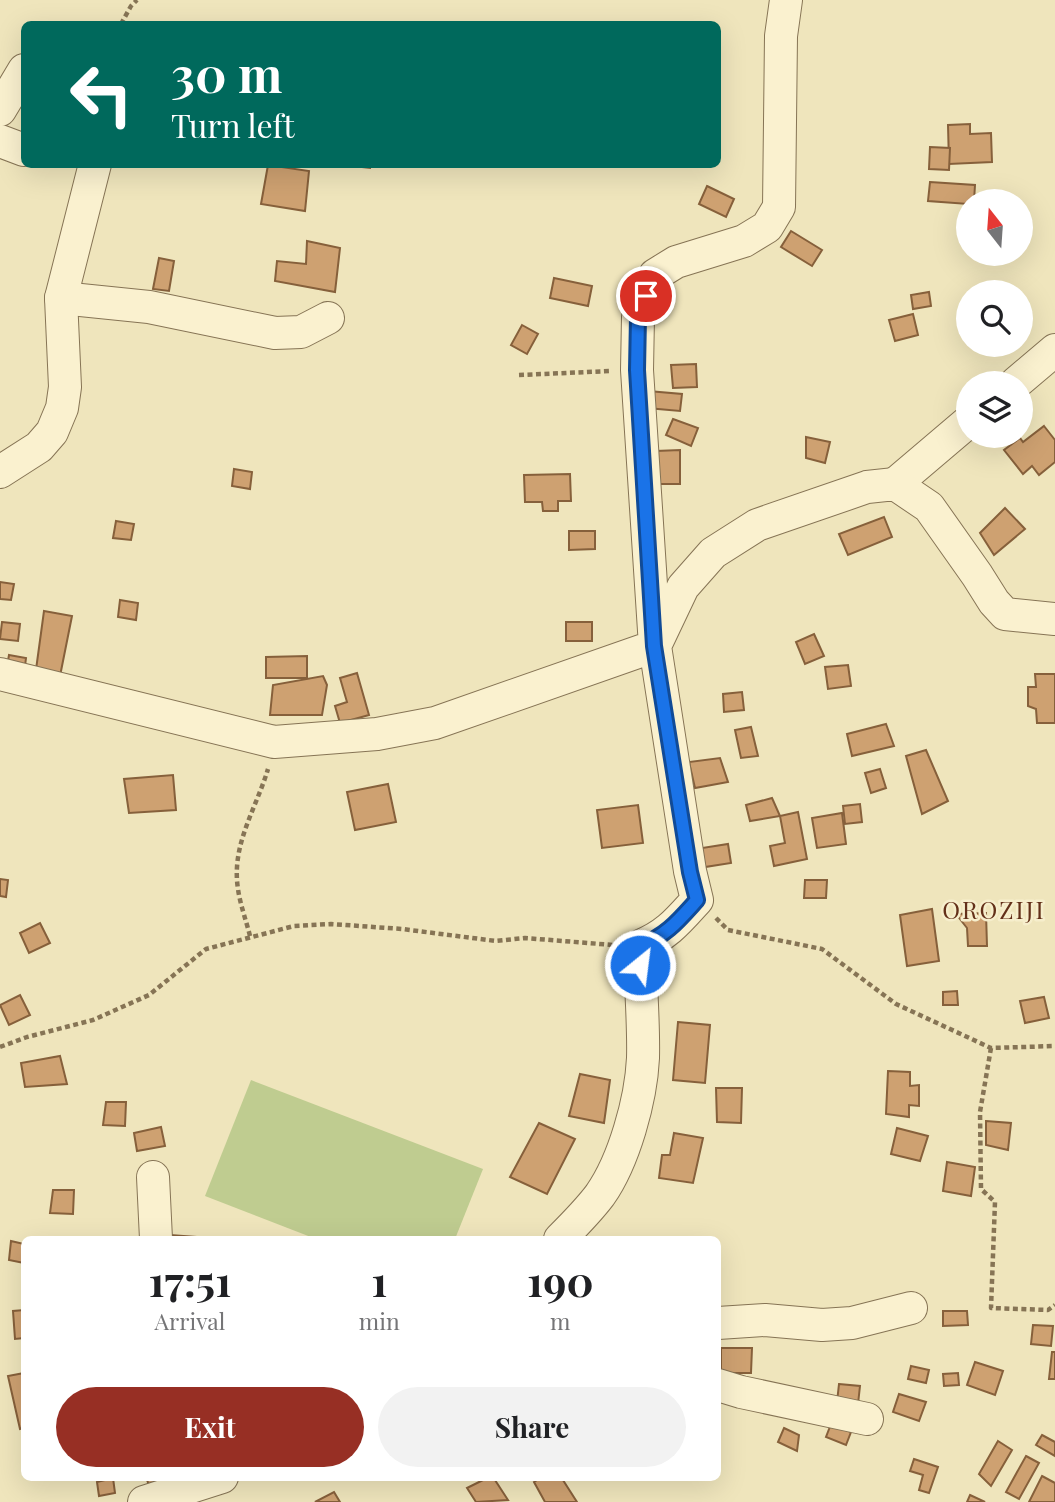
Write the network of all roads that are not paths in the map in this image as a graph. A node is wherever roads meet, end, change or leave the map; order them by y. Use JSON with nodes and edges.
{"nodes":[{"id":1,"x":786,"y":0,"type":"edge"},
{"id":2,"x":21,"y":76,"type":"edge"},
{"id":3,"x":0,"y":110,"type":"edge"},
{"id":4,"x":0,"y":141,"type":"edge"},
{"id":5,"x":21,"y":149,"type":"edge"},
{"id":6,"x":85,"y":168,"type":"edge"},
{"id":7,"x":61,"y":298,"type":"junction"},
{"id":8,"x":328,"y":318,"type":"dead end"},
{"id":9,"x":1055,"y":350,"type":"edge"},
{"id":10,"x":1030,"y":371,"type":"edge"},
{"id":11,"x":956,"y":432,"type":"edge"},
{"id":12,"x":0,"y":472,"type":"edge"},
{"id":13,"x":895,"y":484,"type":"junction"},
{"id":14,"x":1055,"y":619,"type":"edge"},
{"id":15,"x":654,"y":646,"type":"junction"},
{"id":16,"x":0,"y":674,"type":"edge"},
{"id":17,"x":153,"y":1177,"type":"dead end"},
{"id":18,"x":156,"y":1236,"type":"edge"},
{"id":19,"x":563,"y":1236,"type":"edge"},
{"id":20,"x":911,"y":1308,"type":"dead end"},
{"id":21,"x":721,"y":1323,"type":"edge"},
{"id":22,"x":721,"y":1386,"type":"edge"},
{"id":23,"x":867,"y":1419,"type":"dead end"},
{"id":24,"x":197,"y":1481,"type":"edge"},
{"id":25,"x":179,"y":1484,"type":"edge"},
{"id":26,"x":144,"y":1502,"type":"edge"}],
"edges":[{"from":1,"to":15,"type":"street"},
{"from":2,"to":3,"type":"street"},
{"from":4,"to":5,"type":"street"},
{"from":6,"to":7,"type":"street"},
{"from":7,"to":8,"type":"street"},
{"from":7,"to":12,"type":"street"},
{"from":9,"to":10,"type":"street"},
{"from":11,"to":13,"type":"street"},
{"from":13,"to":14,"type":"street"},
{"from":13,"to":15,"type":"street"},
{"from":15,"to":16,"type":"street"},
{"from":15,"to":19,"type":"street"},
{"from":17,"to":18,"type":"street"},
{"from":20,"to":21,"type":"street"},
{"from":22,"to":23,"type":"street"},
{"from":24,"to":25,"type":"street"},
{"from":25,"to":26,"type":"street"}]}
